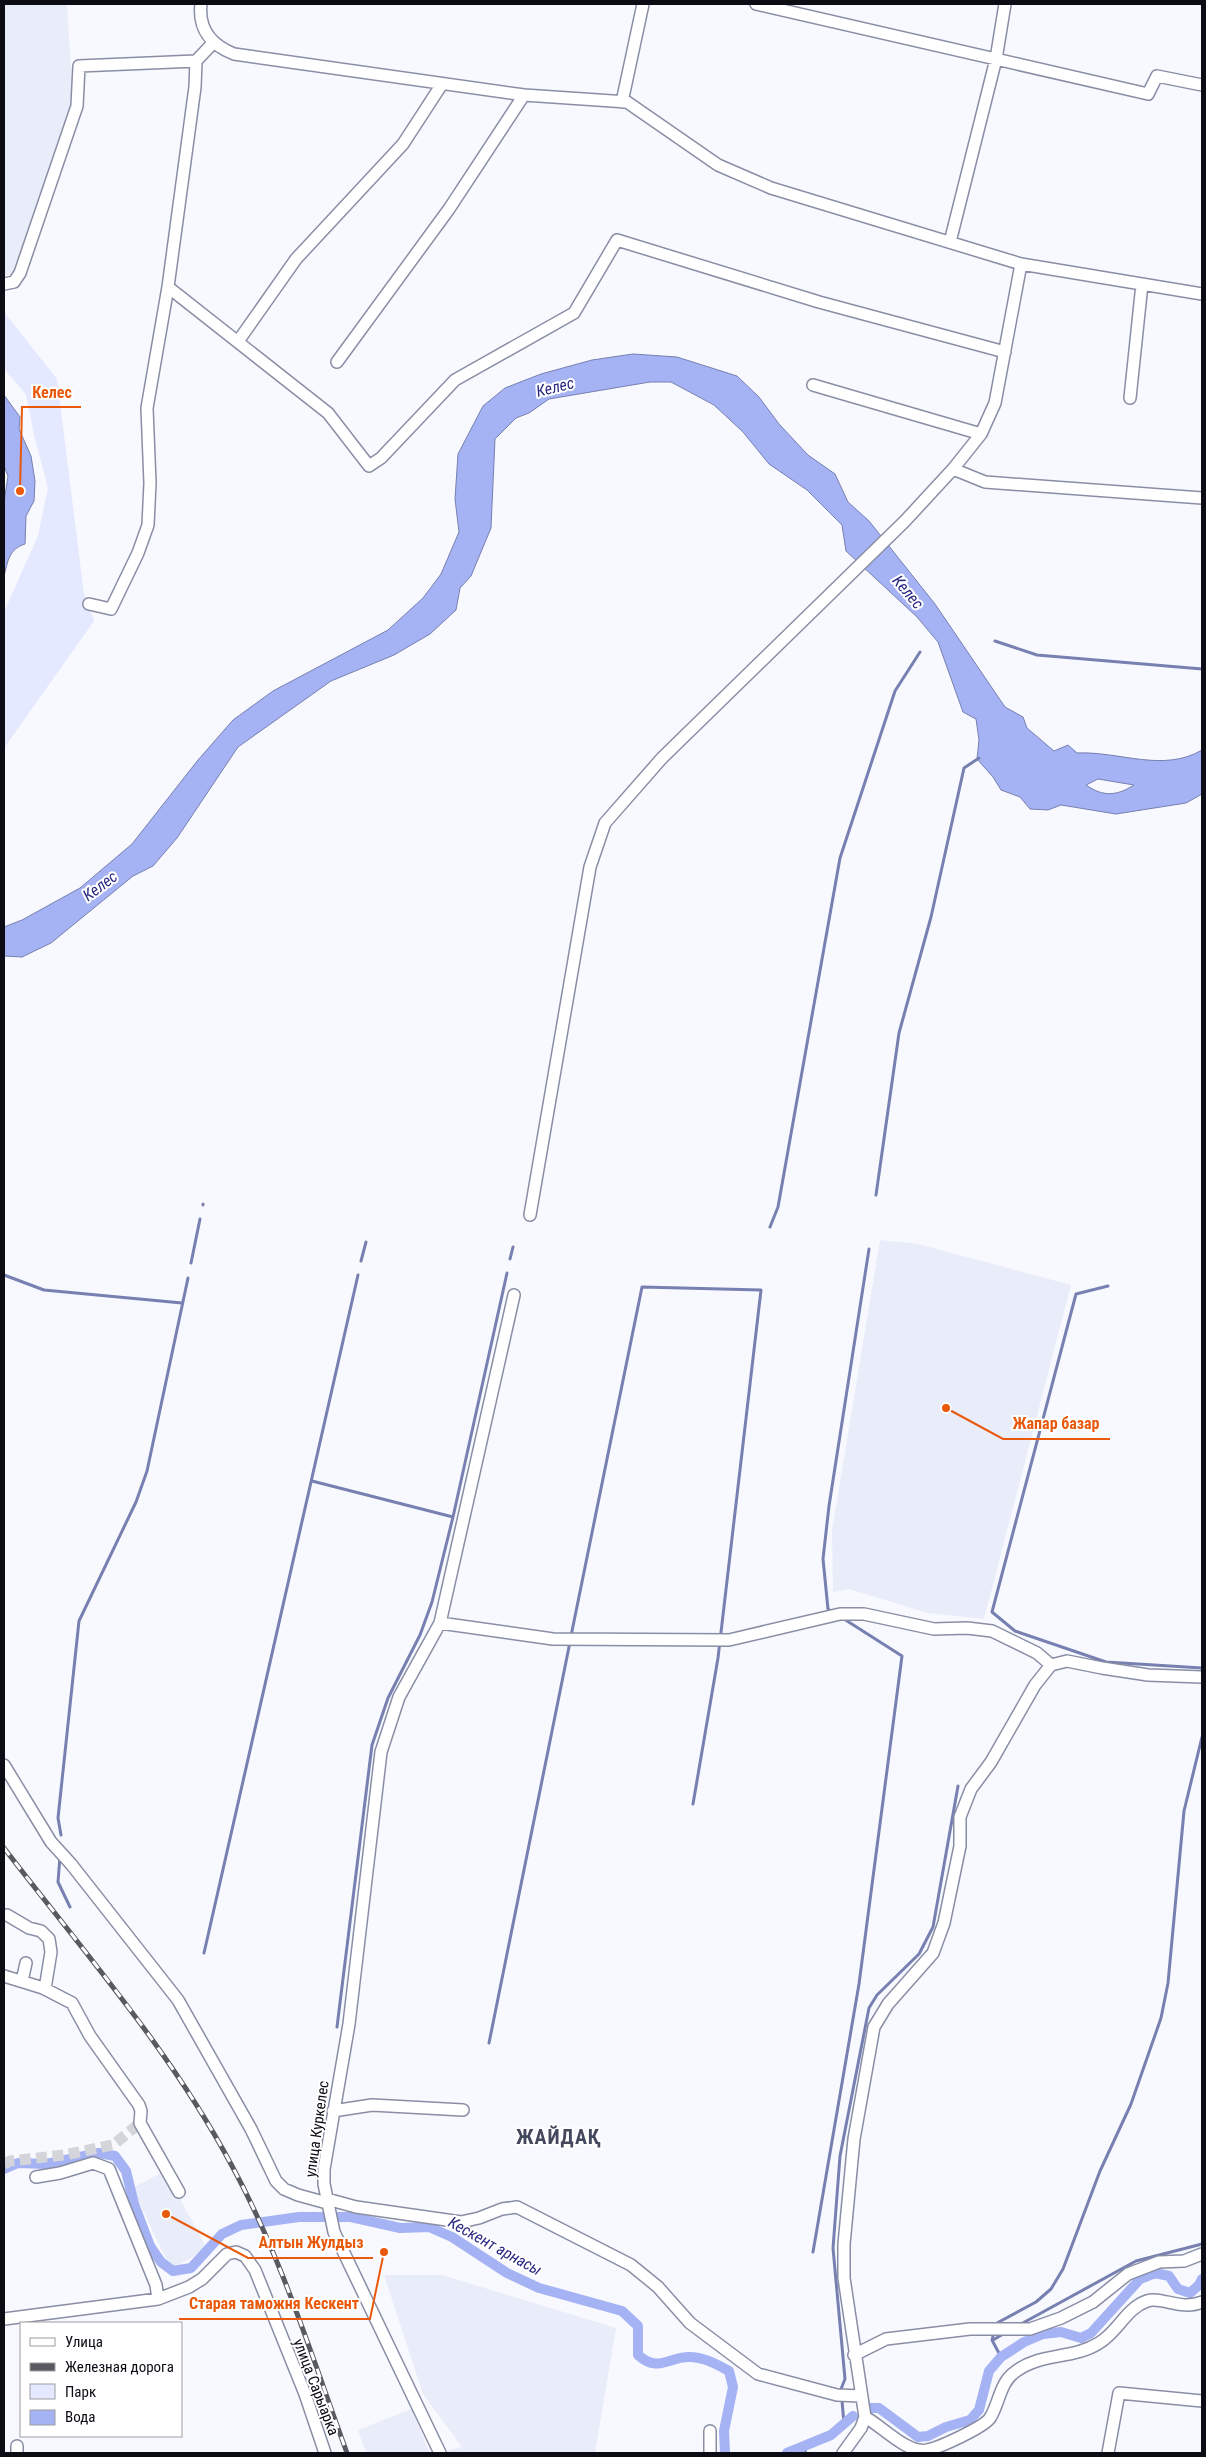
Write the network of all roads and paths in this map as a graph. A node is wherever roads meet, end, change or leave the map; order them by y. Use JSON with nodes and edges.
{"nodes":[{"id":1,"x":201,"y":4,"type":"edge"},
{"id":2,"x":643,"y":4,"type":"edge"},
{"id":3,"x":756,"y":4,"type":"edge"},
{"id":4,"x":1005,"y":4,"type":"edge"},
{"id":5,"x":213,"y":43,"type":"junction"},
{"id":6,"x":996,"y":59,"type":"junction"},
{"id":7,"x":196,"y":61,"type":"junction"},
{"id":8,"x":442,"y":84,"type":"junction"},
{"id":9,"x":1202,"y":85,"type":"edge"},
{"id":10,"x":524,"y":95,"type":"junction"},
{"id":11,"x":622,"y":102,"type":"junction"},
{"id":12,"x":950,"y":242,"type":"junction"},
{"id":13,"x":1021,"y":264,"type":"junction"},
{"id":14,"x":4,"y":284,"type":"edge"},
{"id":15,"x":1142,"y":284,"type":"junction"},
{"id":16,"x":168,"y":286,"type":"junction"},
{"id":17,"x":1202,"y":294,"type":"edge"},
{"id":18,"x":239,"y":340,"type":"junction"},
{"id":19,"x":1005,"y":352,"type":"junction"},
{"id":20,"x":338,"y":362,"type":"dead end"},
{"id":21,"x":813,"y":385,"type":"dead end"},
{"id":22,"x":1130,"y":398,"type":"dead end"},
{"id":23,"x":981,"y":434,"type":"junction"},
{"id":24,"x":953,"y":469,"type":"junction"},
{"id":25,"x":1202,"y":498,"type":"edge"},
{"id":26,"x":89,"y":604,"type":"dead end"},
{"id":27,"x":530,"y":1215,"type":"dead end"},
{"id":28,"x":514,"y":1295,"type":"dead end"},
{"id":29,"x":440,"y":1623,"type":"junction"},
{"id":30,"x":1051,"y":1665,"type":"junction"},
{"id":31,"x":1202,"y":1678,"type":"edge"},
{"id":32,"x":4,"y":1765,"type":"edge"},
{"id":33,"x":7,"y":1915,"type":"dead end"},
{"id":34,"x":26,"y":1963,"type":"dead end"},
{"id":35,"x":4,"y":1976,"type":"edge"},
{"id":36,"x":22,"y":1981,"type":"junction"},
{"id":37,"x":45,"y":1989,"type":"junction"},
{"id":38,"x":463,"y":2110,"type":"dead end"},
{"id":39,"x":333,"y":2112,"type":"junction"},
{"id":40,"x":36,"y":2177,"type":"dead end"},
{"id":41,"x":179,"y":2192,"type":"dead end"},
{"id":42,"x":328,"y":2205,"type":"junction"},
{"id":43,"x":1202,"y":2254,"type":"edge"},
{"id":44,"x":158,"y":2299,"type":"junction"},
{"id":45,"x":1202,"y":2302,"type":"edge"},
{"id":46,"x":4,"y":2318,"type":"edge"},
{"id":47,"x":854,"y":2355,"type":"junction"},
{"id":48,"x":861,"y":2396,"type":"junction"},
{"id":49,"x":1202,"y":2401,"type":"edge"},
{"id":50,"x":865,"y":2417,"type":"junction"},
{"id":51,"x":710,"y":2431,"type":"dead end"},
{"id":52,"x":325,"y":2453,"type":"edge"},
{"id":53,"x":440,"y":2453,"type":"edge"},
{"id":54,"x":710,"y":2453,"type":"edge"},
{"id":55,"x":843,"y":2453,"type":"edge"},
{"id":56,"x":1108,"y":2453,"type":"edge"}],
"edges":[{"from":1,"to":5,"type":"street"},
{"from":2,"to":11,"type":"street"},
{"from":3,"to":6,"type":"street"},
{"from":4,"to":6,"type":"street"},
{"from":5,"to":7,"type":"street"},
{"from":5,"to":8,"type":"street"},
{"from":6,"to":9,"type":"street"},
{"from":6,"to":12,"type":"street"},
{"from":7,"to":14,"type":"street"},
{"from":7,"to":16,"type":"street"},
{"from":8,"to":10,"type":"street"},
{"from":8,"to":18,"type":"street"},
{"from":10,"to":11,"type":"street"},
{"from":10,"to":20,"type":"street"},
{"from":11,"to":12,"type":"street"},
{"from":12,"to":13,"type":"street"},
{"from":13,"to":15,"type":"street"},
{"from":13,"to":19,"type":"street"},
{"from":15,"to":17,"type":"street"},
{"from":15,"to":22,"type":"street"},
{"from":16,"to":18,"type":"street"},
{"from":16,"to":26,"type":"street"},
{"from":18,"to":19,"type":"street"},
{"from":19,"to":23,"type":"street"},
{"from":21,"to":23,"type":"street"},
{"from":23,"to":24,"type":"street"},
{"from":24,"to":25,"type":"street"},
{"from":24,"to":27,"type":"street"},
{"from":28,"to":29,"type":"street","name":"улица Куркелес"},
{"from":29,"to":30,"type":"street"},
{"from":29,"to":39,"type":"street","name":"улица Куркелес"},
{"from":30,"to":31,"type":"street"},
{"from":30,"to":47,"type":"street"},
{"from":32,"to":42,"type":"street"},
{"from":33,"to":37,"type":"street"},
{"from":34,"to":36,"type":"street"},
{"from":35,"to":36,"type":"street"},
{"from":36,"to":37,"type":"street"},
{"from":37,"to":41,"type":"street"},
{"from":38,"to":39,"type":"street"},
{"from":39,"to":42,"type":"street","name":"улица Куркелес"},
{"from":40,"to":44,"type":"street"},
{"from":42,"to":48,"type":"street"},
{"from":42,"to":53,"type":"street","name":"улица Куркелес"},
{"from":43,"to":47,"type":"street"},
{"from":44,"to":46,"type":"street"},
{"from":44,"to":52,"type":"street","name":"улица Сарыарка"},
{"from":45,"to":50,"type":"street"},
{"from":47,"to":48,"type":"street"},
{"from":48,"to":50,"type":"street"},
{"from":49,"to":56,"type":"street"},
{"from":50,"to":55,"type":"street"},
{"from":51,"to":54,"type":"street"}]}
